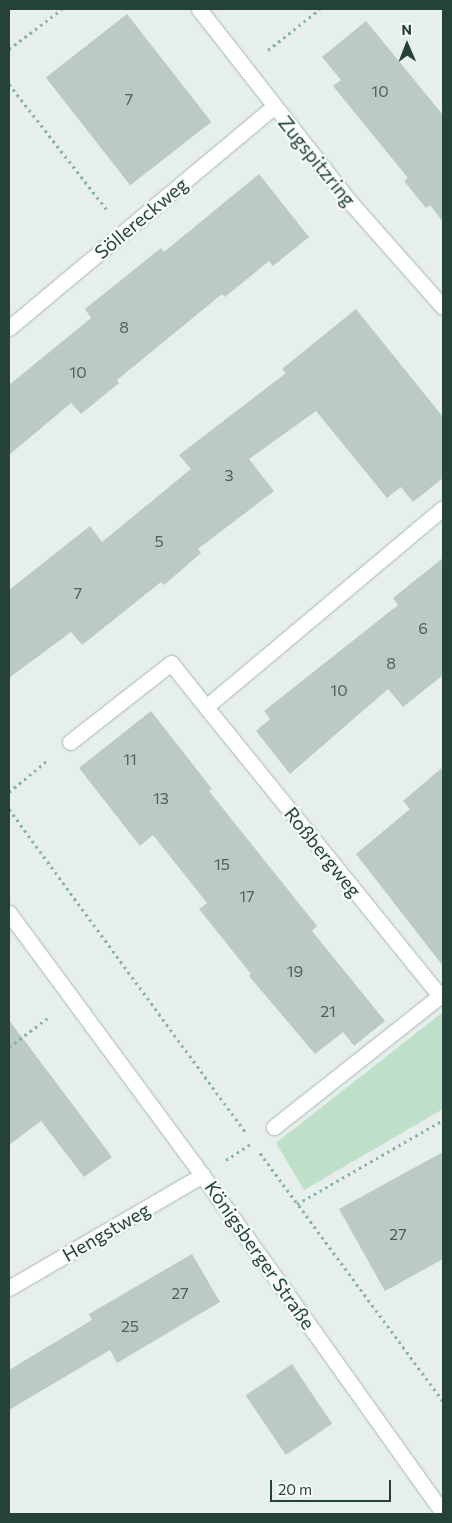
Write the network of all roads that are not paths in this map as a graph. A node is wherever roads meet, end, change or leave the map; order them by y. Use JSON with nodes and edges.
{"nodes":[{"id":1,"x":199,"y":9,"type":"edge"},
{"id":2,"x":273,"y":107,"type":"junction"},
{"id":3,"x":443,"y":307,"type":"edge"},
{"id":4,"x":9,"y":328,"type":"edge"},
{"id":5,"x":443,"y":508,"type":"edge"},
{"id":6,"x":206,"y":707,"type":"junction"},
{"id":7,"x":70,"y":742,"type":"road end"},
{"id":8,"x":9,"y":913,"type":"edge"},
{"id":9,"x":442,"y":995,"type":"edge"},
{"id":10,"x":274,"y":1127,"type":"dead end"},
{"id":11,"x":202,"y":1175,"type":"junction"},
{"id":12,"x":9,"y":1288,"type":"edge"},
{"id":13,"x":443,"y":1513,"type":"edge"}],
"edges":[{"from":1,"to":2,"type":"street","name":"Zugspitzring"},
{"from":2,"to":3,"type":"street","name":"Zugspitzring"},
{"from":2,"to":4,"type":"street","name":"Söllereckweg"},
{"from":5,"to":6,"type":"street"},
{"from":6,"to":7,"type":"street","name":"Roßbergweg"},
{"from":6,"to":9,"type":"street","name":"Roßbergweg"},
{"from":8,"to":11,"type":"street","name":"Königsberger Straße"},
{"from":9,"to":10,"type":"street","name":"Roßbergweg"},
{"from":11,"to":12,"type":"street","name":"Hengstweg"},
{"from":11,"to":13,"type":"street","name":"Königsberger Straße"}]}
